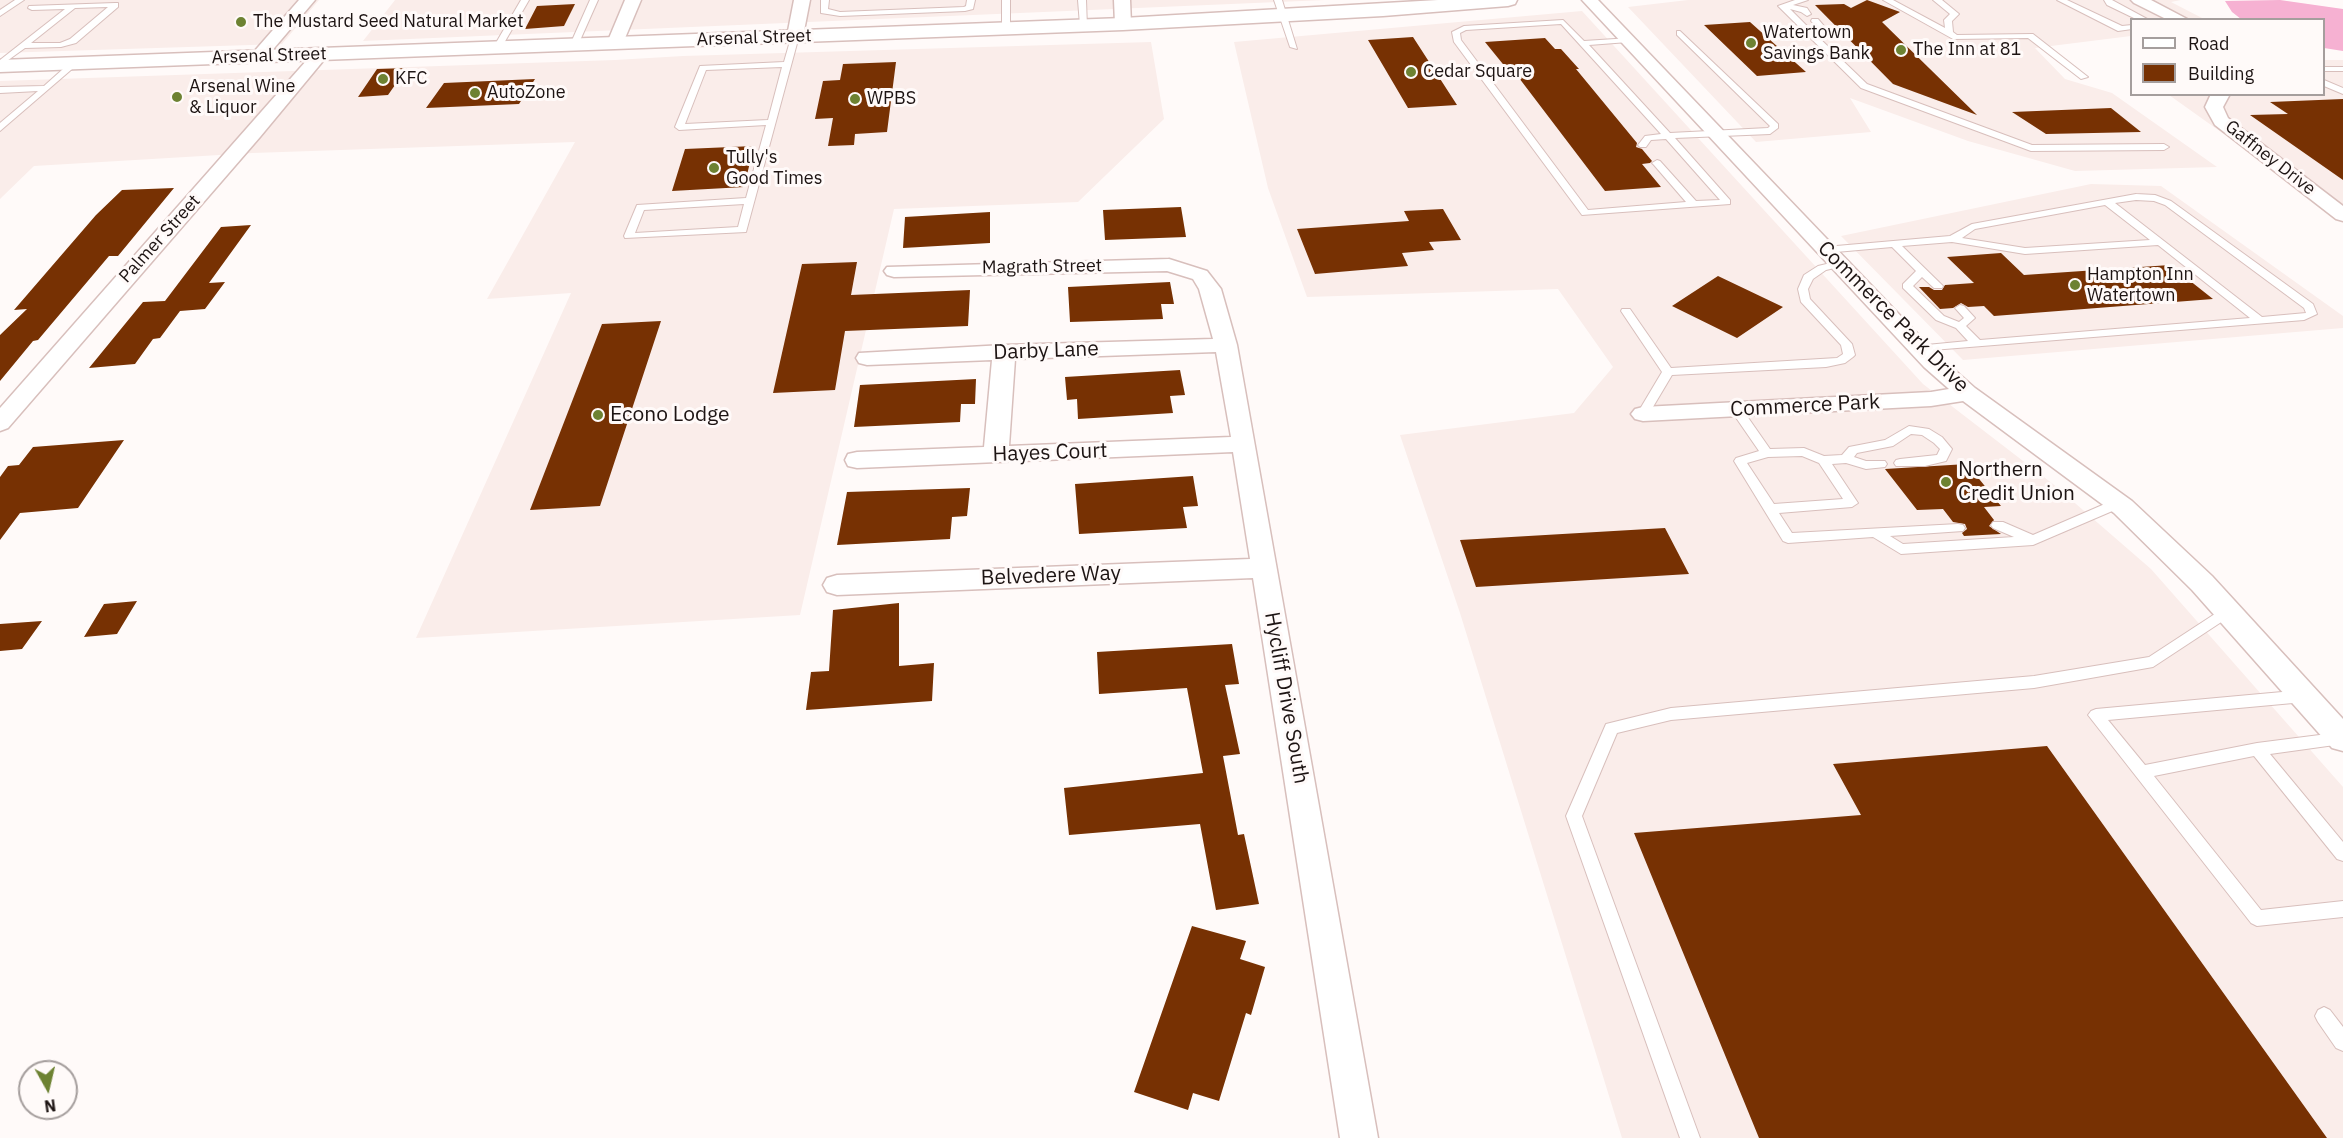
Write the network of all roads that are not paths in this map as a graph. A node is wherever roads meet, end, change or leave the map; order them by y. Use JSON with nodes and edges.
{"nodes":[{"id":1,"x":21,"y":0,"type":"edge"},
{"id":2,"x":307,"y":0,"type":"edge"},
{"id":3,"x":525,"y":0,"type":"edge"},
{"id":4,"x":594,"y":0,"type":"edge"},
{"id":5,"x":633,"y":0,"type":"edge"},
{"id":6,"x":802,"y":0,"type":"edge"},
{"id":7,"x":825,"y":0,"type":"edge"},
{"id":8,"x":971,"y":0,"type":"edge"},
{"id":9,"x":1006,"y":0,"type":"edge"},
{"id":10,"x":1082,"y":0,"type":"edge"},
{"id":11,"x":1122,"y":0,"type":"edge"},
{"id":12,"x":1508,"y":0,"type":"edge"},
{"id":13,"x":1590,"y":0,"type":"edge"},
{"id":14,"x":1804,"y":0,"type":"edge"},
{"id":15,"x":1887,"y":0,"type":"edge"},
{"id":16,"x":1937,"y":0,"type":"edge"},
{"id":17,"x":2061,"y":0,"type":"edge"},
{"id":18,"x":2139,"y":0,"type":"edge"},
{"id":19,"x":2107,"y":1,"type":"edge"},
{"id":20,"x":118,"y":3,"type":"edge"},
{"id":21,"x":73,"y":6,"type":"junction"},
{"id":22,"x":1782,"y":6,"type":"junction"},
{"id":23,"x":32,"y":8,"type":"dead end"},
{"id":24,"x":1281,"y":8,"type":"edge"},
{"id":25,"x":954,"y":10,"type":"junction"},
{"id":26,"x":0,"y":14,"type":"edge"},
{"id":27,"x":1808,"y":14,"type":"dead end"},
{"id":28,"x":2141,"y":18,"type":"edge"},
{"id":29,"x":2178,"y":18,"type":"edge"},
{"id":30,"x":1815,"y":21,"type":"dead end"},
{"id":31,"x":1123,"y":24,"type":"junction"},
{"id":32,"x":1084,"y":25,"type":"junction"},
{"id":33,"x":2130,"y":27,"type":"edge"},
{"id":34,"x":1006,"y":28,"type":"junction"},
{"id":35,"x":953,"y":30,"type":"junction"},
{"id":36,"x":1807,"y":30,"type":"junction"},
{"id":37,"x":1680,"y":33,"type":"dead end"},
{"id":38,"x":1949,"y":33,"type":"junction"},
{"id":39,"x":795,"y":36,"type":"junction"},
{"id":40,"x":1628,"y":40,"type":"junction"},
{"id":41,"x":615,"y":43,"type":"junction"},
{"id":42,"x":1582,"y":43,"type":"junction"},
{"id":43,"x":574,"y":45,"type":"junction"},
{"id":44,"x":23,"y":46,"type":"junction"},
{"id":45,"x":1294,"y":47,"type":"dead end"},
{"id":46,"x":497,"y":48,"type":"junction"},
{"id":47,"x":320,"y":54,"type":"junction"},
{"id":48,"x":258,"y":57,"type":"junction"},
{"id":49,"x":75,"y":63,"type":"junction"},
{"id":50,"x":787,"y":64,"type":"junction"},
{"id":51,"x":2,"y":67,"type":"edge"},
{"id":52,"x":2325,"y":69,"type":"edge"},
{"id":53,"x":2343,"y":69,"type":"edge"},
{"id":54,"x":2084,"y":77,"type":"dead end"},
{"id":55,"x":2325,"y":82,"type":"edge"},
{"id":56,"x":45,"y":88,"type":"junction"},
{"id":57,"x":0,"y":90,"type":"edge"},
{"id":58,"x":2343,"y":91,"type":"edge"},
{"id":59,"x":2220,"y":96,"type":"edge"},
{"id":60,"x":771,"y":122,"type":"junction"},
{"id":61,"x":0,"y":128,"type":"edge"},
{"id":62,"x":1716,"y":133,"type":"junction"},
{"id":63,"x":1668,"y":136,"type":"junction"},
{"id":64,"x":1643,"y":146,"type":"dead end"},
{"id":65,"x":2164,"y":147,"type":"dead end"},
{"id":66,"x":1657,"y":163,"type":"dead end"},
{"id":67,"x":750,"y":201,"type":"junction"},
{"id":68,"x":2108,"y":202,"type":"junction"},
{"id":69,"x":1694,"y":205,"type":"junction"},
{"id":70,"x":2343,"y":215,"type":"edge"},
{"id":71,"x":1952,"y":239,"type":"junction"},
{"id":72,"x":2160,"y":242,"type":"junction"},
{"id":73,"x":1894,"y":244,"type":"junction"},
{"id":74,"x":1832,"y":257,"type":"junction"},
{"id":75,"x":1189,"y":270,"type":"joint"},
{"id":76,"x":894,"y":271,"type":"dead end"},
{"id":77,"x":1923,"y":271,"type":"junction"},
{"id":78,"x":1938,"y":286,"type":"dead end"},
{"id":79,"x":1960,"y":308,"type":"dead end"},
{"id":80,"x":1626,"y":311,"type":"dead end"},
{"id":81,"x":2260,"y":321,"type":"junction"},
{"id":82,"x":1960,"y":326,"type":"junction"},
{"id":83,"x":1978,"y":344,"type":"junction"},
{"id":84,"x":1226,"y":345,"type":"junction"},
{"id":85,"x":1920,"y":348,"type":"junction"},
{"id":86,"x":1004,"y":352,"type":"junction"},
{"id":87,"x":867,"y":358,"type":"dead end"},
{"id":88,"x":1668,"y":372,"type":"junction"},
{"id":89,"x":1967,"y":393,"type":"junction"},
{"id":90,"x":1736,"y":409,"type":"junction"},
{"id":91,"x":1643,"y":414,"type":"joint"},
{"id":92,"x":0,"y":423,"type":"edge"},
{"id":93,"x":1244,"y":444,"type":"junction"},
{"id":94,"x":1767,"y":453,"type":"junction"},
{"id":95,"x":996,"y":455,"type":"junction"},
{"id":96,"x":1846,"y":459,"type":"junction"},
{"id":97,"x":856,"y":460,"type":"dead end"},
{"id":98,"x":1823,"y":460,"type":"junction"},
{"id":99,"x":1900,"y":463,"type":"dead end"},
{"id":100,"x":1881,"y":464,"type":"dead end"},
{"id":101,"x":2119,"y":503,"type":"junction"},
{"id":102,"x":1770,"y":508,"type":"junction"},
{"id":103,"x":1998,"y":525,"type":"dead end"},
{"id":104,"x":1958,"y":528,"type":"dead end"},
{"id":105,"x":1875,"y":532,"type":"junction"},
{"id":106,"x":2033,"y":540,"type":"junction"},
{"id":107,"x":1264,"y":568,"type":"junction"},
{"id":108,"x":837,"y":585,"type":"dead end"},
{"id":109,"x":2228,"y":611,"type":"junction"},
{"id":110,"x":2304,"y":696,"type":"junction"},
{"id":111,"x":2343,"y":738,"type":"edge"},
{"id":112,"x":2257,"y":749,"type":"junction"},
{"id":113,"x":2142,"y":772,"type":"junction"},
{"id":114,"x":2343,"y":854,"type":"edge"},
{"id":115,"x":2343,"y":909,"type":"edge"},
{"id":116,"x":2324,"y":1016,"type":"dead end"},
{"id":117,"x":2343,"y":1042,"type":"edge"},
{"id":118,"x":1359,"y":1138,"type":"edge"},
{"id":119,"x":1690,"y":1138,"type":"edge"}],
"edges":[{"from":1,"to":26,"type":"lane"},
{"from":2,"to":48,"type":"street"},
{"from":3,"to":46,"type":"lane"},
{"from":4,"to":43,"type":"lane"},
{"from":5,"to":41,"type":"street"},
{"from":6,"to":39,"type":"street"},
{"from":7,"to":25,"type":"lane"},
{"from":8,"to":25,"type":"lane"},
{"from":9,"to":34,"type":"lane"},
{"from":10,"to":32,"type":"lane"},
{"from":11,"to":31,"type":"street"},
{"from":12,"to":24,"type":"highway","name":"Arsenal Street"},
{"from":13,"to":40,"type":"street","name":"Commerce Park Drive"},
{"from":14,"to":22,"type":"lane"},
{"from":15,"to":38,"type":"lane"},
{"from":16,"to":38,"type":"lane"},
{"from":17,"to":33,"type":"lane"},
{"from":18,"to":29,"type":"street"},
{"from":19,"to":28,"type":"lane"},
{"from":20,"to":21,"type":"lane"},
{"from":20,"to":44,"type":"lane"},
{"from":21,"to":23,"type":"lane"},
{"from":21,"to":44,"type":"lane"},
{"from":22,"to":27,"type":"lane"},
{"from":22,"to":36,"type":"lane"},
{"from":24,"to":31,"type":"highway","name":"Arsenal Street"},
{"from":24,"to":45,"type":"lane"},
{"from":25,"to":35,"type":"lane"},
{"from":30,"to":36,"type":"lane"},
{"from":31,"to":32,"type":"highway","name":"Arsenal Street"},
{"from":32,"to":34,"type":"highway","name":"Arsenal Street"},
{"from":34,"to":35,"type":"highway","name":"Arsenal Street"},
{"from":35,"to":39,"type":"highway","name":"Arsenal Street"},
{"from":36,"to":65,"type":"lane"},
{"from":37,"to":62,"type":"lane"},
{"from":38,"to":54,"type":"lane"},
{"from":39,"to":41,"type":"highway","name":"Arsenal Street"},
{"from":39,"to":50,"type":"lane"},
{"from":40,"to":42,"type":"lane"},
{"from":40,"to":62,"type":"street","name":"Commerce Park Drive"},
{"from":41,"to":43,"type":"highway","name":"Arsenal Street"},
{"from":42,"to":63,"type":"lane"},
{"from":42,"to":69,"type":"lane"},
{"from":43,"to":46,"type":"highway","name":"Arsenal Street"},
{"from":44,"to":51,"type":"lane"},
{"from":46,"to":47,"type":"highway","name":"Arsenal Street"},
{"from":47,"to":48,"type":"highway","name":"Arsenal Street"},
{"from":47,"to":92,"type":"street","name":"Palmer Street"},
{"from":48,"to":49,"type":"highway","name":"Arsenal Street"},
{"from":49,"to":51,"type":"highway","name":"Arsenal Street"},
{"from":49,"to":56,"type":"lane"},
{"from":50,"to":60,"type":"lane"},
{"from":50,"to":60,"type":"lane"},
{"from":52,"to":53,"type":"lane"},
{"from":55,"to":58,"type":"lane"},
{"from":56,"to":57,"type":"lane"},
{"from":56,"to":61,"type":"lane"},
{"from":59,"to":70,"type":"street","name":"Gaffney Drive"},
{"from":60,"to":67,"type":"lane"},
{"from":62,"to":63,"type":"lane"},
{"from":62,"to":74,"type":"street","name":"Commerce Park Drive"},
{"from":63,"to":64,"type":"lane"},
{"from":63,"to":69,"type":"lane"},
{"from":66,"to":69,"type":"lane"},
{"from":67,"to":67,"type":"lane"},
{"from":68,"to":71,"type":"lane"},
{"from":68,"to":72,"type":"lane"},
{"from":68,"to":81,"type":"lane"},
{"from":71,"to":72,"type":"lane"},
{"from":71,"to":73,"type":"lane"},
{"from":72,"to":81,"type":"lane"},
{"from":73,"to":74,"type":"lane"},
{"from":73,"to":77,"type":"lane"},
{"from":74,"to":85,"type":"street","name":"Commerce Park Drive"},
{"from":74,"to":88,"type":"lane"},
{"from":75,"to":76,"type":"street","name":"Magrath Street"},
{"from":75,"to":84,"type":"street","name":"Hycliff Drive South"},
{"from":77,"to":78,"type":"lane"},
{"from":77,"to":82,"type":"lane"},
{"from":79,"to":82,"type":"lane"},
{"from":80,"to":88,"type":"lane"},
{"from":81,"to":83,"type":"lane"},
{"from":82,"to":83,"type":"lane"},
{"from":83,"to":85,"type":"lane"},
{"from":84,"to":86,"type":"street","name":"Darby Lane"},
{"from":84,"to":93,"type":"street","name":"Hycliff Drive South"},
{"from":85,"to":89,"type":"street","name":"Commerce Park Drive"},
{"from":86,"to":87,"type":"street","name":"Darby Lane"},
{"from":86,"to":95,"type":"street"},
{"from":88,"to":91,"type":"lane"},
{"from":89,"to":90,"type":"street","name":"Commerce Park"},
{"from":89,"to":101,"type":"street","name":"Commerce Park Drive"},
{"from":90,"to":91,"type":"street","name":"Commerce Park"},
{"from":90,"to":94,"type":"lane"},
{"from":93,"to":95,"type":"street","name":"Hayes Court"},
{"from":93,"to":107,"type":"street","name":"Hycliff Drive South"},
{"from":94,"to":98,"type":"lane"},
{"from":94,"to":102,"type":"lane"},
{"from":95,"to":97,"type":"street","name":"Hayes Court"},
{"from":96,"to":98,"type":"lane"},
{"from":96,"to":99,"type":"lane"},
{"from":96,"to":100,"type":"lane"},
{"from":98,"to":102,"type":"lane"},
{"from":101,"to":106,"type":"lane"},
{"from":101,"to":109,"type":"street","name":"Commerce Park Drive"},
{"from":102,"to":105,"type":"lane"},
{"from":103,"to":106,"type":"lane"},
{"from":104,"to":105,"type":"lane"},
{"from":105,"to":106,"type":"lane"},
{"from":107,"to":108,"type":"street","name":"Belvedere Way"},
{"from":107,"to":118,"type":"street","name":"Hycliff Drive South"},
{"from":109,"to":110,"type":"street","name":"Commerce Park Drive"},
{"from":109,"to":119,"type":"lane"},
{"from":110,"to":111,"type":"street","name":"Commerce Park Drive"},
{"from":110,"to":113,"type":"lane"},
{"from":111,"to":112,"type":"lane"},
{"from":112,"to":113,"type":"lane"},
{"from":112,"to":114,"type":"lane"},
{"from":113,"to":115,"type":"lane"},
{"from":116,"to":117,"type":"lane"}]}
